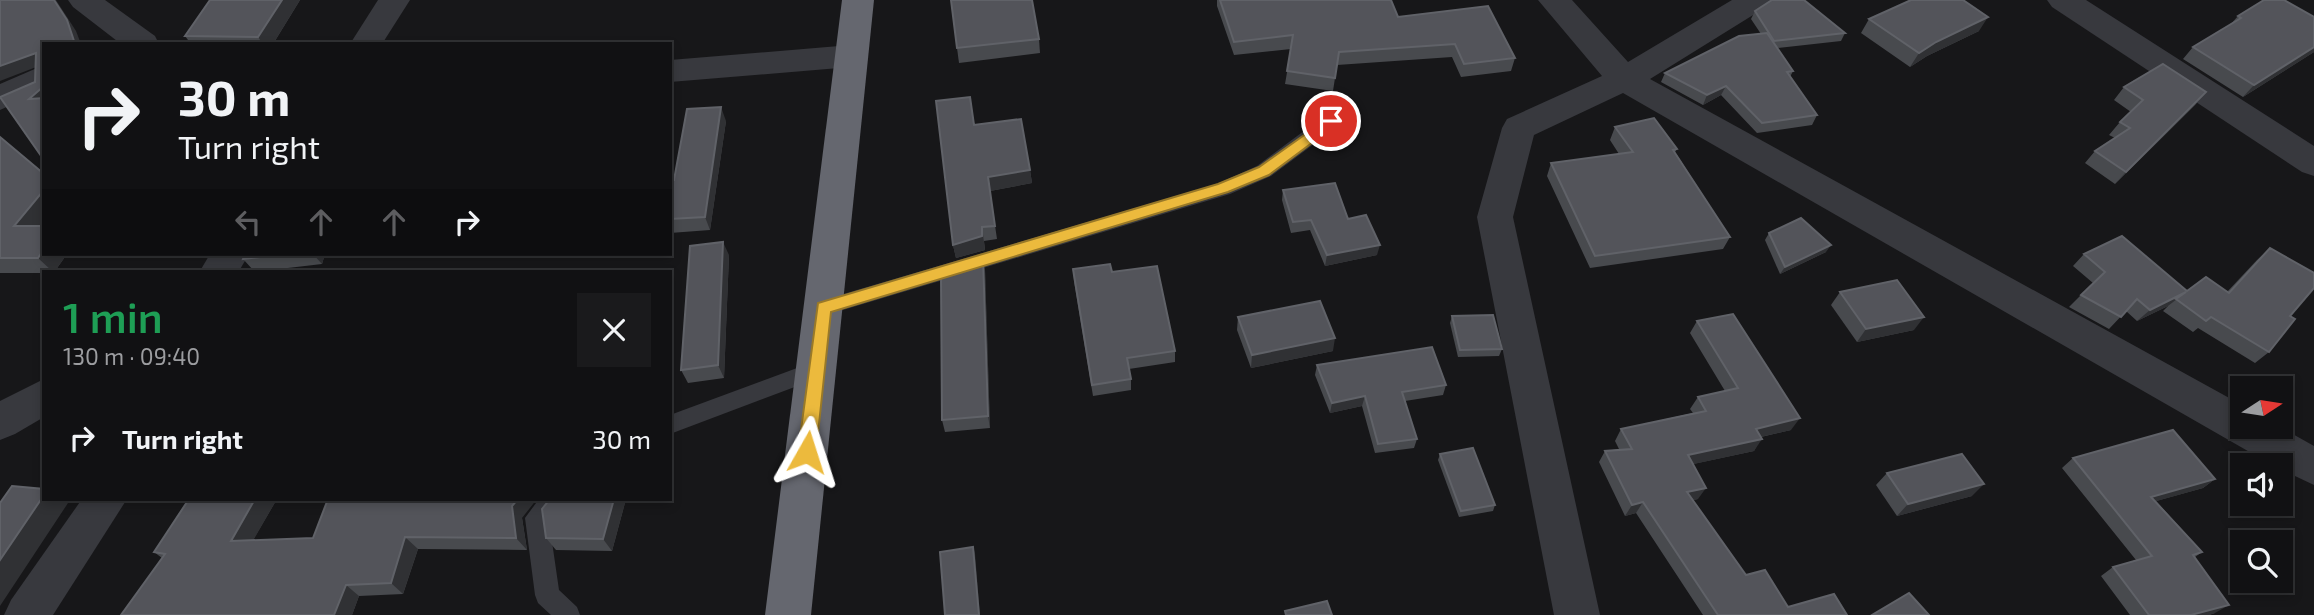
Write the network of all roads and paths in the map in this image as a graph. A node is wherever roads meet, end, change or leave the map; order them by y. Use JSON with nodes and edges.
{"nodes":[{"id":1,"x":84,"y":0,"type":"edge"},
{"id":2,"x":394,"y":0,"type":"edge"},
{"id":3,"x":858,"y":0,"type":"edge"},
{"id":4,"x":1554,"y":0,"type":"edge"},
{"id":5,"x":1755,"y":0,"type":"edge"},
{"id":6,"x":2063,"y":0,"type":"edge"},
{"id":7,"x":128,"y":41,"type":"edge"},
{"id":8,"x":367,"y":42,"type":"edge"},
{"id":9,"x":851,"y":56,"type":"junction"},
{"id":10,"x":672,"y":71,"type":"edge"},
{"id":11,"x":42,"y":77,"type":"edge"},
{"id":12,"x":1624,"y":79,"type":"junction"},
{"id":13,"x":0,"y":98,"type":"edge"},
{"id":14,"x":1331,"y":121,"type":"dead end"},
{"id":15,"x":2314,"y":163,"type":"edge"},
{"id":16,"x":823,"y":308,"type":"junction"},
{"id":17,"x":816,"y":370,"type":"junction"},
{"id":18,"x":42,"y":397,"type":"edge"},
{"id":19,"x":2230,"y":420,"type":"edge"},
{"id":20,"x":0,"y":422,"type":"edge"},
{"id":21,"x":672,"y":424,"type":"edge"},
{"id":22,"x":2264,"y":439,"type":"edge"},
{"id":23,"x":2314,"y":467,"type":"edge"},
{"id":24,"x":105,"y":501,"type":"edge"},
{"id":25,"x":552,"y":501,"type":"edge"},
{"id":26,"x":27,"y":615,"type":"edge"},
{"id":27,"x":568,"y":615,"type":"edge"},
{"id":28,"x":788,"y":615,"type":"edge"},
{"id":29,"x":1577,"y":615,"type":"edge"}],
"edges":[{"from":1,"to":7,"type":"street"},
{"from":2,"to":8,"type":"street"},
{"from":3,"to":9,"type":"highway"},
{"from":4,"to":12,"type":"street"},
{"from":5,"to":12,"type":"street"},
{"from":6,"to":15,"type":"street"},
{"from":9,"to":10,"type":"street"},
{"from":9,"to":16,"type":"highway"},
{"from":11,"to":13,"type":"street"},
{"from":12,"to":19,"type":"street"},
{"from":12,"to":29,"type":"street"},
{"from":14,"to":16,"type":"lane"},
{"from":16,"to":17,"type":"highway"},
{"from":17,"to":21,"type":"lane"},
{"from":17,"to":28,"type":"highway"},
{"from":18,"to":20,"type":"street"},
{"from":22,"to":23,"type":"street"},
{"from":24,"to":26,"type":"street"},
{"from":25,"to":27,"type":"lane"}]}
